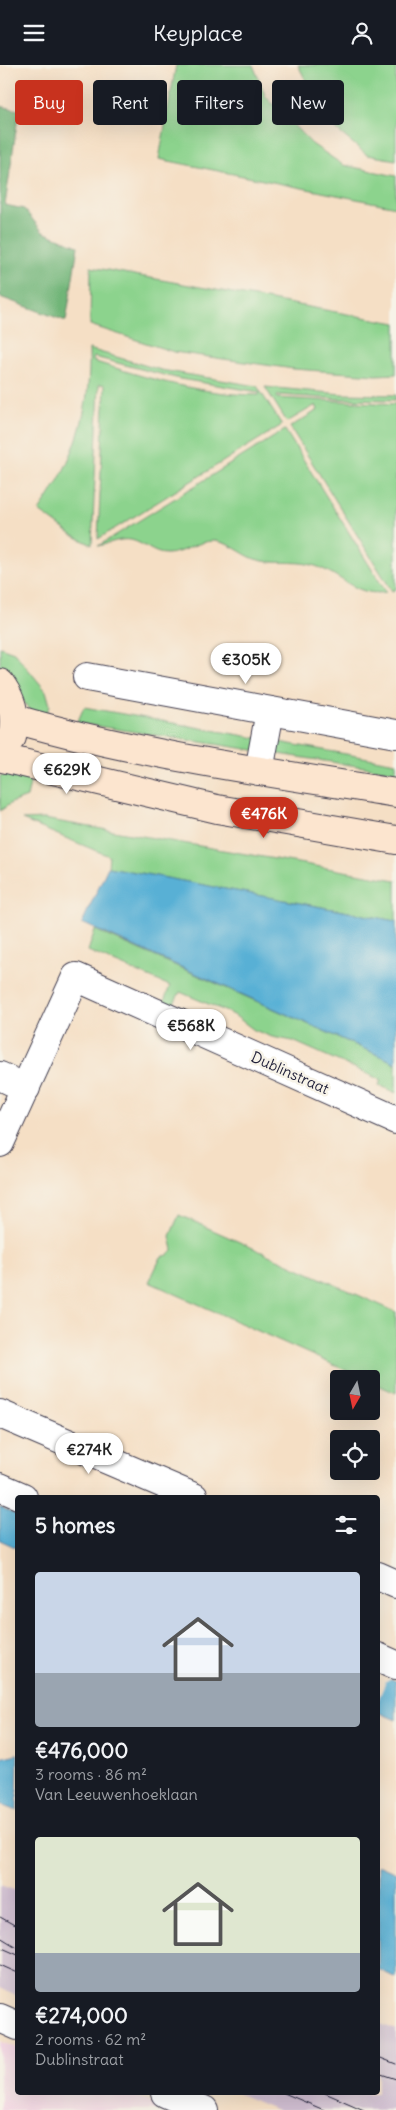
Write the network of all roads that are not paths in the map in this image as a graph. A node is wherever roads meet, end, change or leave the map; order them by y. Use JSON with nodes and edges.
{"nodes":[{"id":1,"x":87,"y":677,"type":"dead end"},
{"id":2,"x":0,"y":683,"type":"edge"},
{"id":3,"x":270,"y":711,"type":"junction"},
{"id":4,"x":15,"y":719,"type":"junction"},
{"id":5,"x":396,"y":734,"type":"edge"},
{"id":6,"x":1,"y":759,"type":"edge"},
{"id":7,"x":259,"y":771,"type":"junction"},
{"id":8,"x":396,"y":793,"type":"edge"},
{"id":9,"x":396,"y":840,"type":"edge"},
{"id":10,"x":0,"y":1076,"type":"edge"},
{"id":11,"x":26,"y":1088,"type":"junction"},
{"id":12,"x":396,"y":1120,"type":"edge"},
{"id":13,"x":0,"y":1143,"type":"edge"},
{"id":14,"x":0,"y":1414,"type":"edge"},
{"id":15,"x":0,"y":1487,"type":"edge"},
{"id":16,"x":18,"y":1495,"type":"edge"},
{"id":17,"x":189,"y":1495,"type":"edge"},
{"id":18,"x":380,"y":1577,"type":"edge"},
{"id":19,"x":396,"y":1584,"type":"edge"},
{"id":20,"x":380,"y":1658,"type":"edge"},
{"id":21,"x":396,"y":1665,"type":"edge"},
{"id":22,"x":0,"y":2018,"type":"edge"},
{"id":23,"x":15,"y":2025,"type":"edge"},
{"id":24,"x":170,"y":2095,"type":"edge"},
{"id":25,"x":204,"y":2110,"type":"edge"}],
"edges":[{"from":1,"to":3,"type":"street"},
{"from":2,"to":4,"type":"street"},
{"from":3,"to":5,"type":"street"},
{"from":3,"to":7,"type":"street"},
{"from":4,"to":6,"type":"street"},
{"from":4,"to":7,"type":"street"},
{"from":6,"to":9,"type":"street"},
{"from":7,"to":8,"type":"street"},
{"from":10,"to":11,"type":"street"},
{"from":11,"to":12,"type":"street","name":"Dublinstraat"},
{"from":11,"to":13,"type":"street","name":"Dublinstraat"},
{"from":14,"to":17,"type":"street"},
{"from":15,"to":16,"type":"street"},
{"from":18,"to":19,"type":"street"},
{"from":20,"to":21,"type":"street"},
{"from":22,"to":23,"type":"street"},
{"from":24,"to":25,"type":"street"}]}
